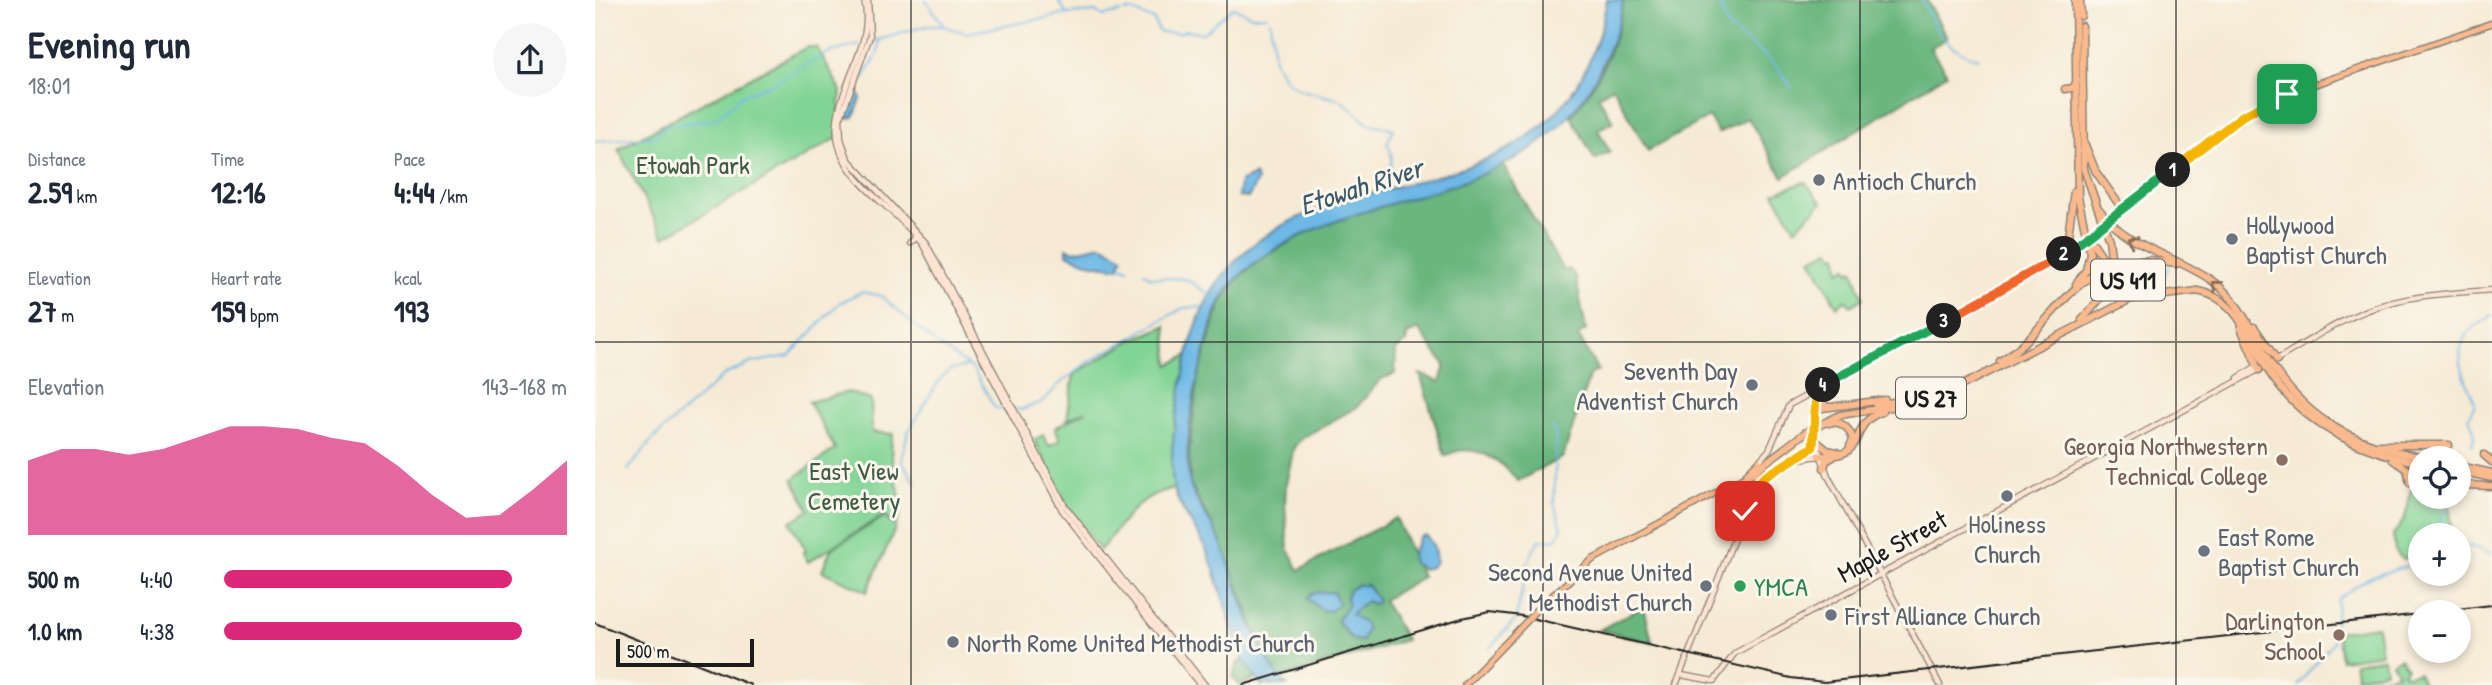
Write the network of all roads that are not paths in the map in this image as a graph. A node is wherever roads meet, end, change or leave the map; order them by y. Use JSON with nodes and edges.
{"nodes":[{"id":1,"x":866,"y":0,"type":"edge"},
{"id":2,"x":2078,"y":0,"type":"edge"},
{"id":3,"x":2492,"y":23,"type":"edge"},
{"id":4,"x":2080,"y":37,"type":"junction"},
{"id":5,"x":866,"y":45,"type":"junction"},
{"id":6,"x":2078,"y":79,"type":"junction"},
{"id":7,"x":2065,"y":89,"type":"dead end"},
{"id":8,"x":2083,"y":127,"type":"junction"},
{"id":9,"x":2097,"y":172,"type":"junction"},
{"id":10,"x":2077,"y":175,"type":"junction"},
{"id":11,"x":2087,"y":181,"type":"junction"},
{"id":12,"x":875,"y":189,"type":"junction"},
{"id":13,"x":885,"y":198,"type":"junction"},
{"id":14,"x":2093,"y":198,"type":"junction"},
{"id":15,"x":2123,"y":209,"type":"junction"},
{"id":16,"x":2084,"y":224,"type":"junction"},
{"id":17,"x":914,"y":233,"type":"junction"},
{"id":18,"x":911,"y":243,"type":"dead end"},
{"id":19,"x":2070,"y":246,"type":"junction"},
{"id":20,"x":2061,"y":256,"type":"joint"},
{"id":21,"x":2184,"y":266,"type":"junction"},
{"id":22,"x":946,"y":281,"type":"junction"},
{"id":23,"x":2492,"y":290,"type":"edge"},
{"id":24,"x":2198,"y":291,"type":"junction"},
{"id":25,"x":2056,"y":310,"type":"junction"},
{"id":26,"x":2237,"y":311,"type":"junction"},
{"id":27,"x":2063,"y":332,"type":"junction"},
{"id":28,"x":2267,"y":363,"type":"junction"},
{"id":29,"x":1817,"y":388,"type":"junction"},
{"id":30,"x":1807,"y":394,"type":"junction"},
{"id":31,"x":2289,"y":395,"type":"junction"},
{"id":32,"x":1901,"y":401,"type":"junction"},
{"id":33,"x":1815,"y":403,"type":"junction"},
{"id":34,"x":1910,"y":404,"type":"junction"},
{"id":35,"x":1826,"y":406,"type":"junction"},
{"id":36,"x":1815,"y":422,"type":"junction"},
{"id":37,"x":1815,"y":437,"type":"junction"},
{"id":38,"x":2368,"y":444,"type":"junction"},
{"id":39,"x":2449,"y":445,"type":"dead end"},
{"id":40,"x":1827,"y":450,"type":"junction"},
{"id":41,"x":1819,"y":454,"type":"junction"},
{"id":42,"x":2378,"y":454,"type":"junction"},
{"id":43,"x":2408,"y":454,"type":"edge"},
{"id":44,"x":1809,"y":455,"type":"junction"},
{"id":45,"x":1833,"y":456,"type":"junction"},
{"id":46,"x":2484,"y":456,"type":"dead end"},
{"id":47,"x":2408,"y":460,"type":"edge"},
{"id":48,"x":1759,"y":461,"type":"joint"},
{"id":49,"x":2492,"y":462,"type":"edge"},
{"id":50,"x":1823,"y":466,"type":"junction"},
{"id":51,"x":2471,"y":469,"type":"edge"},
{"id":52,"x":2408,"y":470,"type":"edge"},
{"id":53,"x":2471,"y":472,"type":"edge"},
{"id":54,"x":2492,"y":472,"type":"edge"},
{"id":55,"x":1745,"y":475,"type":"junction"},
{"id":56,"x":2492,"y":478,"type":"edge"},
{"id":57,"x":2471,"y":485,"type":"edge"},
{"id":58,"x":2492,"y":486,"type":"edge"},
{"id":59,"x":1753,"y":491,"type":"junction"},
{"id":60,"x":1882,"y":574,"type":"junction"},
{"id":61,"x":1681,"y":675,"type":"junction"},
{"id":62,"x":1202,"y":685,"type":"edge"},
{"id":63,"x":1465,"y":685,"type":"edge"},
{"id":64,"x":1678,"y":685,"type":"edge"},
{"id":65,"x":1940,"y":685,"type":"edge"}],
"edges":[{"from":1,"to":5,"type":"main road"},
{"from":2,"to":4,"type":"highway","number":"US 411"},
{"from":3,"to":15,"type":"main road"},
{"from":4,"to":6,"type":"highway","number":"US 411"},
{"from":4,"to":8,"type":"highway","number":"US 411"},
{"from":5,"to":12,"type":"main road"},
{"from":5,"to":17,"type":"main road"},
{"from":6,"to":7,"type":"highway"},
{"from":6,"to":10,"type":"highway","number":"US 411"},
{"from":8,"to":9,"type":"highway"},
{"from":8,"to":11,"type":"highway","number":"US 411"},
{"from":9,"to":11,"type":"highway"},
{"from":9,"to":15,"type":"highway"},
{"from":10,"to":16,"type":"highway","number":"US 411"},
{"from":10,"to":19,"type":"highway"},
{"from":11,"to":14,"type":"highway","number":"US 411"},
{"from":12,"to":13,"type":"main road"},
{"from":12,"to":13,"type":"main road"},
{"from":13,"to":22,"type":"main road"},
{"from":21,"to":14,"type":"highway","number":"US 411","one_way":true},
{"from":14,"to":27,"type":"highway","bridge":true},
{"from":15,"to":19,"type":"main road","bridge":true},
{"from":16,"to":24,"type":"highway","number":"US 411"},
{"from":16,"to":25,"type":"highway"},
{"from":17,"to":18,"type":"main road"},
{"from":17,"to":22,"type":"main road"},
{"from":19,"to":20,"type":"highway"},
{"from":20,"to":29,"type":"main road"},
{"from":21,"to":25,"type":"highway","number":"US 27","bridge":true},
{"from":26,"to":21,"type":"highway","number":"US 27","one_way":true},
{"from":22,"to":62,"type":"main road"},
{"from":22,"to":62,"type":"main road"},
{"from":23,"to":28,"type":"main road","name":"Maple Street"},
{"from":24,"to":26,"type":"highway","number":"US 27"},
{"from":24,"to":27,"type":"highway","number":"US 27"},
{"from":25,"to":32,"type":"highway","number":"US 27"},
{"from":26,"to":28,"type":"highway","number":"US 27"},
{"from":26,"to":28,"type":"highway"},
{"from":27,"to":34,"type":"highway","number":"US 27"},
{"from":28,"to":31,"type":"highway","number":"US 27"},
{"from":28,"to":60,"type":"main road","name":"Maple Street"},
{"from":29,"to":30,"type":"main road"},
{"from":29,"to":33,"type":"main road"},
{"from":30,"to":33,"type":"main road"},
{"from":30,"to":48,"type":"main road"},
{"from":31,"to":38,"type":"highway","number":"US 27"},
{"from":31,"to":42,"type":"highway","number":"US 27"},
{"from":32,"to":35,"type":"highway"},
{"from":32,"to":55,"type":"highway","number":"US 27"},
{"from":33,"to":35,"type":"highway"},
{"from":33,"to":35,"type":"highway"},
{"from":33,"to":36,"type":"main road"},
{"from":34,"to":36,"type":"highway","number":"US 27"},
{"from":34,"to":45,"type":"highway"},
{"from":36,"to":37,"type":"main road","bridge":true},
{"from":36,"to":40,"type":"highway"},
{"from":36,"to":55,"type":"highway","number":"US 27"},
{"from":37,"to":40,"type":"highway"},
{"from":37,"to":41,"type":"main road"},
{"from":37,"to":44,"type":"main road"},
{"from":38,"to":39,"type":"highway"},
{"from":38,"to":43,"type":"highway","number":"US 27"},
{"from":40,"to":41,"type":"highway"},
{"from":41,"to":44,"type":"main road"},
{"from":41,"to":45,"type":"highway"},
{"from":41,"to":50,"type":"main road"},
{"from":42,"to":47,"type":"highway","number":"US 27"},
{"from":42,"to":52,"type":"highway"},
{"from":44,"to":50,"type":"main road"},
{"from":44,"to":59,"type":"main road"},
{"from":45,"to":50,"type":"highway"},
{"from":46,"to":49,"type":"highway"},
{"from":48,"to":55,"type":"main road"},
{"from":50,"to":60,"type":"main road"},
{"from":51,"to":54,"type":"highway"},
{"from":53,"to":56,"type":"highway"},
{"from":55,"to":59,"type":"main road"},
{"from":55,"to":63,"type":"main road","number":"US 27","bridge":true},
{"from":57,"to":58,"type":"highway"},
{"from":59,"to":61,"type":"main road"},
{"from":60,"to":61,"type":"main road","name":"Maple Street"},
{"from":60,"to":65,"type":"main road"},
{"from":61,"to":64,"type":"main road"}]}
